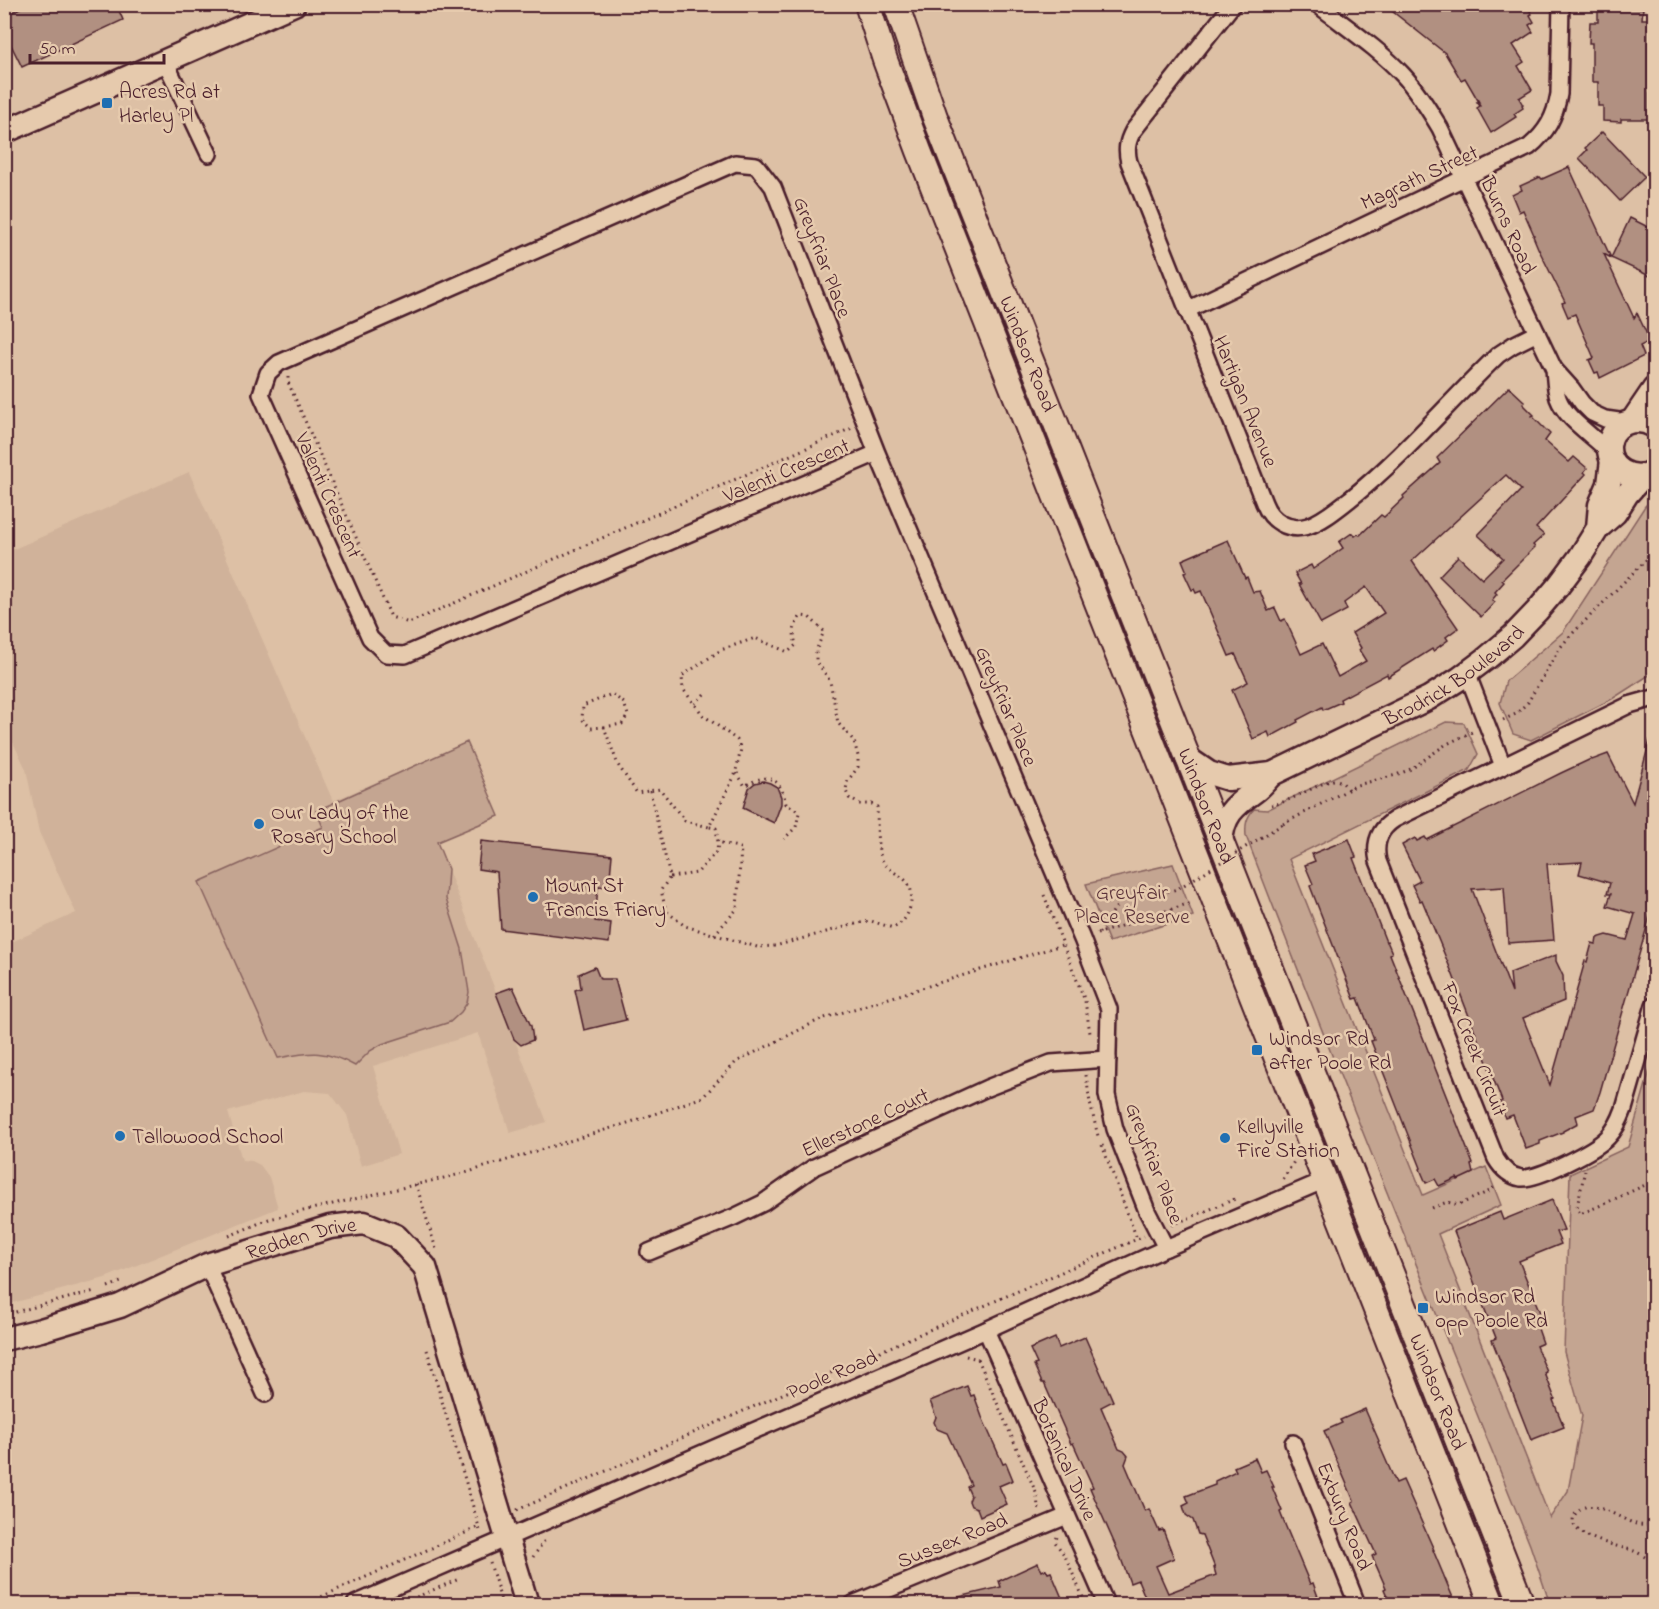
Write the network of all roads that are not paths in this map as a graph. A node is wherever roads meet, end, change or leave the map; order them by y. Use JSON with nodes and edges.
{"nodes":[{"id":1,"x":294,"y":4,"type":"edge"},
{"id":2,"x":867,"y":4,"type":"edge"},
{"id":3,"x":896,"y":4,"type":"edge"},
{"id":4,"x":1233,"y":4,"type":"edge"},
{"id":5,"x":1317,"y":4,"type":"edge"},
{"id":6,"x":1561,"y":4,"type":"edge"},
{"id":7,"x":165,"y":61,"type":"junction"},
{"id":8,"x":4,"y":132,"type":"edge"},
{"id":9,"x":209,"y":154,"type":"dead end"},
{"id":10,"x":1464,"y":179,"type":"junction"},
{"id":11,"x":773,"y":187,"type":"joint"},
{"id":12,"x":1187,"y":309,"type":"junction"},
{"id":13,"x":1537,"y":333,"type":"junction"},
{"id":14,"x":1554,"y":369,"type":"junction"},
{"id":15,"x":1654,"y":388,"type":"edge"},
{"id":16,"x":1629,"y":421,"type":"junction"},
{"id":17,"x":1654,"y":426,"type":"edge"},
{"id":18,"x":878,"y":453,"type":"junction"},
{"id":19,"x":1611,"y":457,"type":"junction"},
{"id":20,"x":1649,"y":474,"type":"edge"},
{"id":21,"x":1598,"y":528,"type":"junction"},
{"id":22,"x":1467,"y":673,"type":"junction"},
{"id":23,"x":1654,"y":698,"type":"edge"},
{"id":24,"x":1187,"y":758,"type":"junction"},
{"id":25,"x":1503,"y":766,"type":"junction"},
{"id":26,"x":1272,"y":774,"type":"junction"},
{"id":27,"x":1221,"y":844,"type":"junction"},
{"id":28,"x":1654,"y":1005,"type":"edge"},
{"id":29,"x":1108,"y":1059,"type":"junction"},
{"id":30,"x":1325,"y":1180,"type":"junction"},
{"id":31,"x":1166,"y":1248,"type":"junction"},
{"id":32,"x":649,"y":1252,"type":"dead end"},
{"id":33,"x":207,"y":1265,"type":"junction"},
{"id":34,"x":986,"y":1330,"type":"junction"},
{"id":35,"x":4,"y":1339,"type":"edge"},
{"id":36,"x":265,"y":1394,"type":"dead end"},
{"id":37,"x":1293,"y":1443,"type":"dead end"},
{"id":38,"x":1067,"y":1516,"type":"junction"},
{"id":39,"x":504,"y":1528,"type":"junction"},
{"id":40,"x":885,"y":1598,"type":"edge"},
{"id":41,"x":355,"y":1605,"type":"edge"},
{"id":42,"x":527,"y":1605,"type":"edge"},
{"id":43,"x":853,"y":1605,"type":"edge"},
{"id":44,"x":1106,"y":1605,"type":"edge"},
{"id":45,"x":1357,"y":1605,"type":"edge"},
{"id":46,"x":1492,"y":1605,"type":"edge"},
{"id":47,"x":1521,"y":1605,"type":"edge"}],
"edges":[{"from":1,"to":7,"type":"street"},
{"from":2,"to":30,"type":"main road","name":"Windsor Road"},
{"from":3,"to":24,"type":"main road","name":"Windsor Road"},
{"from":4,"to":12,"type":"street","name":"Hartigan Avenue"},
{"from":5,"to":10,"type":"street","name":"Burns Road"},
{"from":6,"to":10,"type":"street","name":"Magrath Street"},
{"from":7,"to":8,"type":"street"},
{"from":7,"to":9,"type":"street"},
{"from":10,"to":12,"type":"street","name":"Magrath Street"},
{"from":10,"to":13,"type":"street","name":"Burns Road"},
{"from":11,"to":18,"type":"street","name":"Greyfriar Place"},
{"from":11,"to":18,"type":"street","name":"Valenti Crescent"},
{"from":12,"to":13,"type":"street","name":"Hartigan Avenue"},
{"from":13,"to":14,"type":"street","name":"Burns Road"},
{"from":14,"to":16,"type":"street","name":"Burns Road"},
{"from":14,"to":19,"type":"street","name":"Burns Road"},
{"from":15,"to":16,"type":"street"},
{"from":16,"to":17,"type":"street"},
{"from":16,"to":19,"type":"street","name":"Brodrick Boulevard"},
{"from":18,"to":29,"type":"street","name":"Greyfriar Place"},
{"from":19,"to":20,"type":"street"},
{"from":19,"to":21,"type":"street","name":"Brodrick Boulevard"},
{"from":20,"to":21,"type":"street","name":"Brodrick Boulevard"},
{"from":21,"to":22,"type":"street","name":"Brodrick Boulevard"},
{"from":22,"to":25,"type":"street"},
{"from":22,"to":26,"type":"street","name":"Brodrick Boulevard"},
{"from":23,"to":25,"type":"street","name":"Fox Creek Circuit"},
{"from":24,"to":26,"type":"street","name":"Brodrick Boulevard"},
{"from":24,"to":27,"type":"main road","name":"Windsor Road"},
{"from":25,"to":28,"type":"street","name":"Fox Creek Circuit"},
{"from":26,"to":27,"type":"street","name":"Brodrick Boulevard"},
{"from":27,"to":47,"type":"main road","name":"Windsor Road"},
{"from":29,"to":31,"type":"street","name":"Greyfriar Place"},
{"from":29,"to":32,"type":"street","name":"Ellerstone Court"},
{"from":30,"to":31,"type":"street","name":"Poole Road"},
{"from":30,"to":46,"type":"main road","name":"Windsor Road"},
{"from":31,"to":34,"type":"street","name":"Poole Road"},
{"from":33,"to":35,"type":"street","name":"Redden Drive"},
{"from":33,"to":36,"type":"street"},
{"from":33,"to":39,"type":"street","name":"Redden Drive"},
{"from":34,"to":38,"type":"street","name":"Botanical Drive"},
{"from":34,"to":39,"type":"street","name":"Poole Road"},
{"from":37,"to":45,"type":"street","name":"Exbury Road"},
{"from":38,"to":40,"type":"street","name":"Sussex Road"},
{"from":38,"to":44,"type":"street","name":"Botanical Drive"},
{"from":39,"to":41,"type":"street","name":"Poole Road"},
{"from":39,"to":42,"type":"street","name":"Redden Drive"},
{"from":40,"to":43,"type":"street","name":"Sussex Road"}]}
